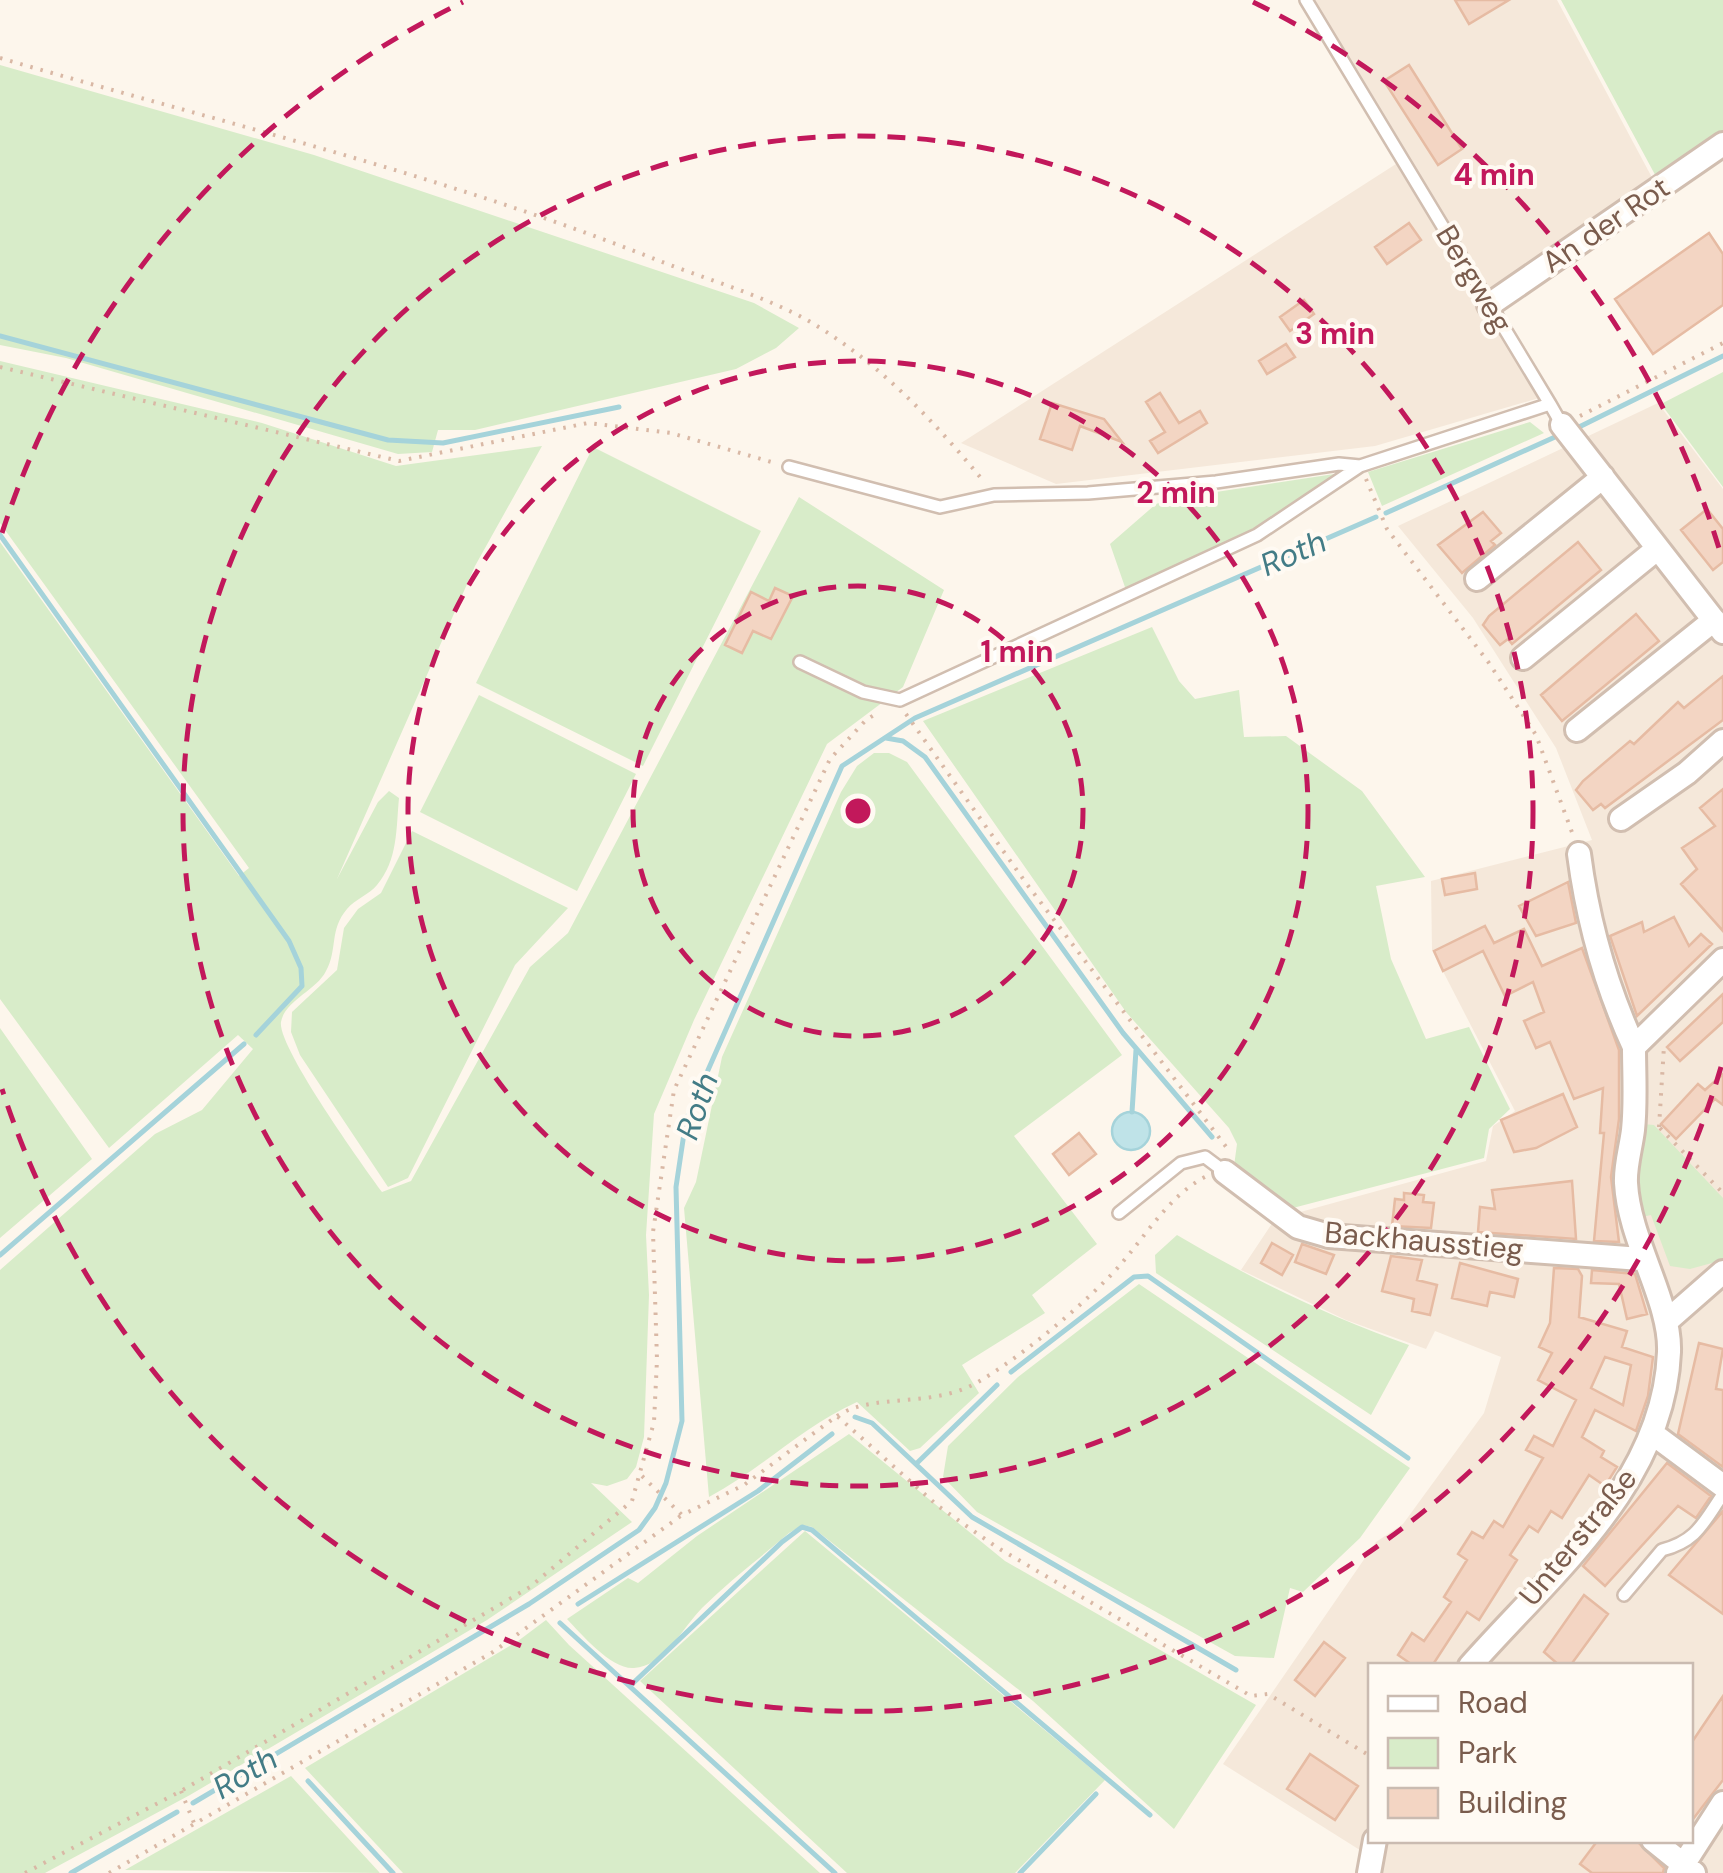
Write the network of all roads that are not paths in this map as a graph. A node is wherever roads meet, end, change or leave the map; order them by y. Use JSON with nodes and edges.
{"nodes":[{"id":1,"x":1306,"y":0,"type":"edge"},
{"id":2,"x":1723,"y":144,"type":"edge"},
{"id":3,"x":1489,"y":305,"type":"junction"},
{"id":4,"x":1550,"y":404,"type":"junction"},
{"id":5,"x":1562,"y":424,"type":"joint"},
{"id":6,"x":1360,"y":466,"type":"junction"},
{"id":7,"x":788,"y":468,"type":"road end"},
{"id":8,"x":1603,"y":477,"type":"junction"},
{"id":9,"x":1657,"y":549,"type":"junction"},
{"id":10,"x":1477,"y":579,"type":"dead end"},
{"id":11,"x":1718,"y":626,"type":"edge"},
{"id":12,"x":1522,"y":658,"type":"dead end"},
{"id":13,"x":800,"y":662,"type":"dead end"},
{"id":14,"x":1577,"y":730,"type":"dead end"},
{"id":15,"x":1723,"y":741,"type":"edge"},
{"id":16,"x":1621,"y":819,"type":"dead end"},
{"id":17,"x":1579,"y":854,"type":"road end"},
{"id":18,"x":1723,"y":960,"type":"edge"},
{"id":19,"x":1634,"y":1046,"type":"junction"},
{"id":20,"x":1225,"y":1172,"type":"joint"},
{"id":21,"x":1120,"y":1213,"type":"dead end"},
{"id":22,"x":1642,"y":1260,"type":"junction"},
{"id":23,"x":1723,"y":1272,"type":"edge"},
{"id":24,"x":1667,"y":1321,"type":"junction"},
{"id":25,"x":1653,"y":1434,"type":"junction"},
{"id":26,"x":1723,"y":1486,"type":"edge"},
{"id":27,"x":1723,"y":1494,"type":"edge"},
{"id":28,"x":1624,"y":1595,"type":"dead end"},
{"id":29,"x":1473,"y":1663,"type":"edge"},
{"id":30,"x":1723,"y":1804,"type":"edge"},
{"id":31,"x":1375,"y":1843,"type":"edge"},
{"id":32,"x":1656,"y":1843,"type":"edge"},
{"id":33,"x":1686,"y":1870,"type":"edge"},
{"id":34,"x":1370,"y":1873,"type":"edge"}],
"edges":[{"from":1,"to":3,"type":"lane","name":"Bergweg"},
{"from":2,"to":3,"type":"street","name":"An der Rot"},
{"from":3,"to":4,"type":"lane","name":"Bergweg"},
{"from":4,"to":5,"type":"lane","name":"Bergweg"},
{"from":4,"to":6,"type":"lane"},
{"from":5,"to":8,"type":"street"},
{"from":6,"to":7,"type":"lane"},
{"from":6,"to":13,"type":"lane"},
{"from":8,"to":9,"type":"street"},
{"from":8,"to":10,"type":"street"},
{"from":9,"to":11,"type":"street"},
{"from":9,"to":12,"type":"street"},
{"from":11,"to":14,"type":"street"},
{"from":15,"to":16,"type":"street"},
{"from":17,"to":19,"type":"street"},
{"from":18,"to":19,"type":"street"},
{"from":19,"to":22,"type":"street","name":"Unterstraße"},
{"from":20,"to":21,"type":"lane"},
{"from":20,"to":22,"type":"street","name":"Backhausstieg"},
{"from":22,"to":24,"type":"street","name":"Unterstraße"},
{"from":23,"to":24,"type":"street"},
{"from":24,"to":25,"type":"street","name":"Unterstraße"},
{"from":25,"to":26,"type":"street"},
{"from":25,"to":29,"type":"street","name":"Unterstraße"},
{"from":27,"to":28,"type":"lane"},
{"from":30,"to":33,"type":"street"},
{"from":31,"to":34,"type":"street"},
{"from":32,"to":33,"type":"street"}]}
